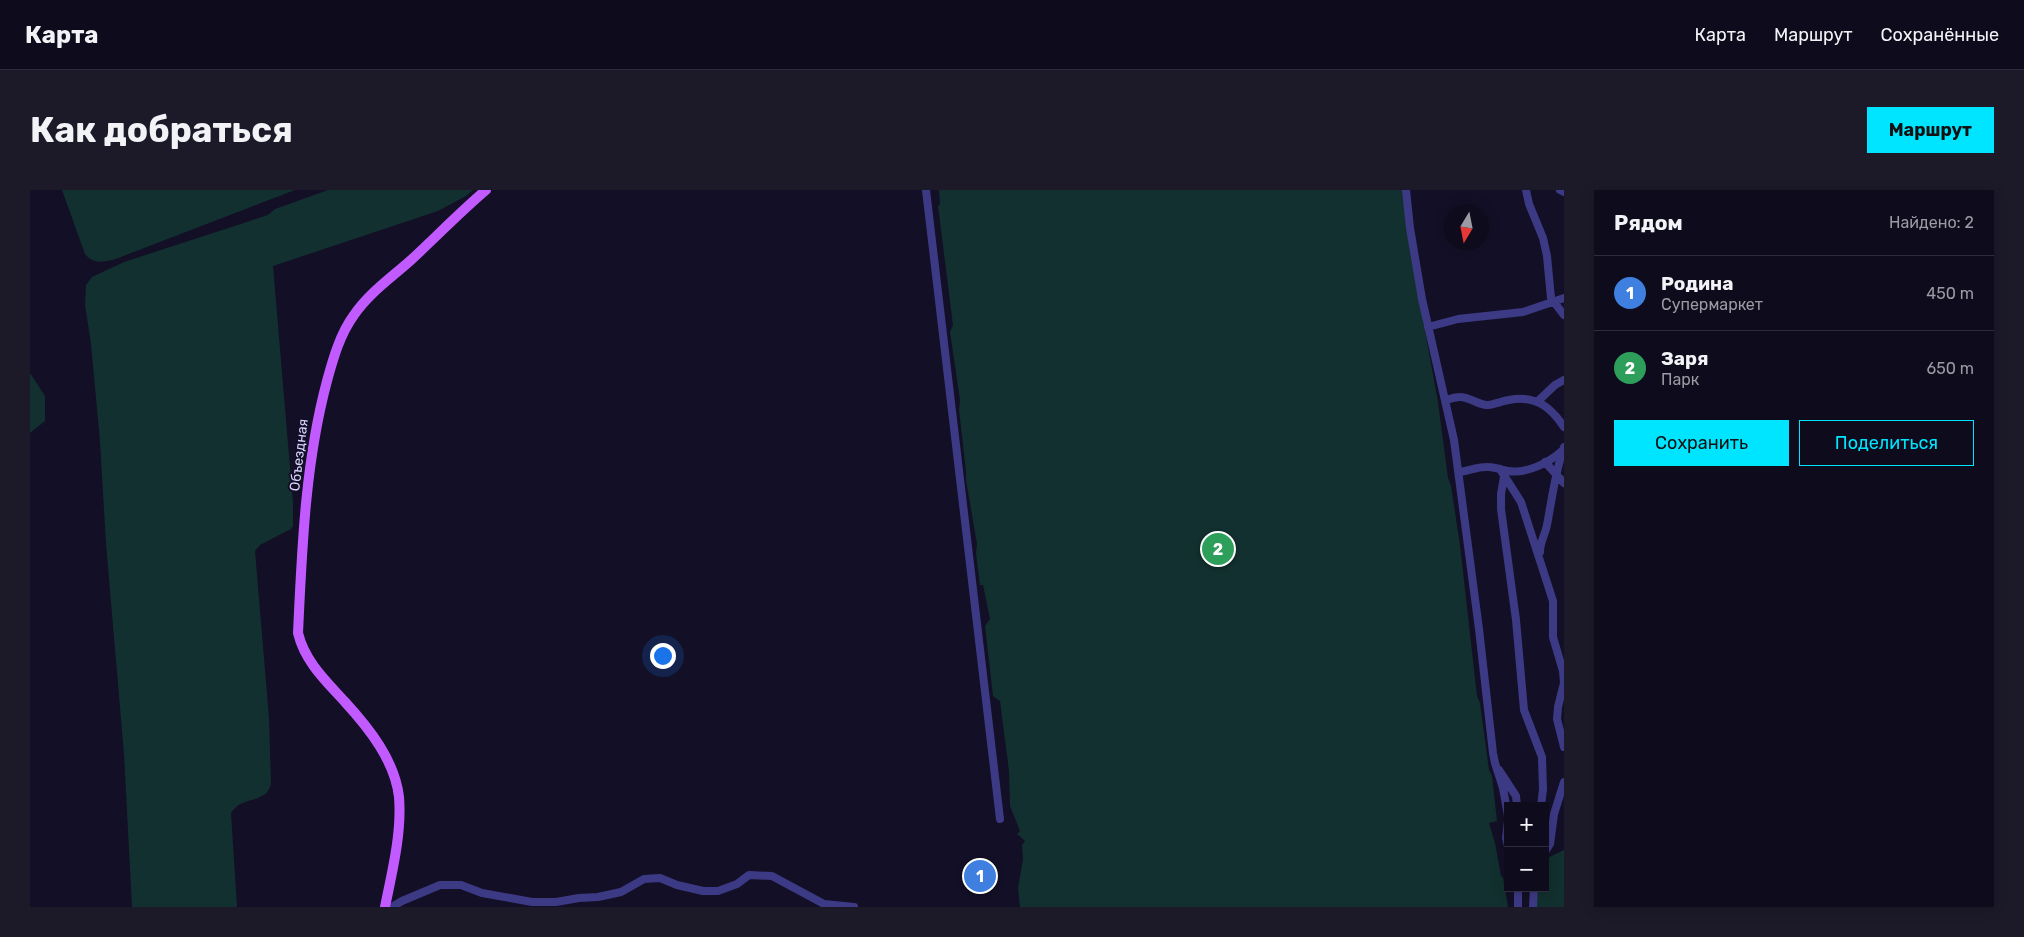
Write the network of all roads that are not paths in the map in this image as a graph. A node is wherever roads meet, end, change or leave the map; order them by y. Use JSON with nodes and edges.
{"nodes":[{"id":1,"x":486,"y":190,"type":"edge"},
{"id":2,"x":926,"y":190,"type":"edge"},
{"id":3,"x":1406,"y":190,"type":"edge"},
{"id":4,"x":1526,"y":190,"type":"edge"},
{"id":5,"x":1560,"y":190,"type":"edge"},
{"id":6,"x":1564,"y":192,"type":"edge"},
{"id":7,"x":1564,"y":298,"type":"edge"},
{"id":8,"x":1553,"y":301,"type":"junction"},
{"id":9,"x":1564,"y":315,"type":"edge"},
{"id":10,"x":1428,"y":327,"type":"junction"},
{"id":11,"x":1564,"y":380,"type":"edge"},
{"id":12,"x":1445,"y":400,"type":"junction"},
{"id":13,"x":1537,"y":402,"type":"junction"},
{"id":14,"x":1564,"y":427,"type":"edge"},
{"id":15,"x":1564,"y":449,"type":"edge"},
{"id":16,"x":1545,"y":462,"type":"junction"},
{"id":17,"x":1459,"y":472,"type":"junction"},
{"id":18,"x":1503,"y":472,"type":"junction"},
{"id":19,"x":1557,"y":475,"type":"junction"},
{"id":20,"x":1564,"y":484,"type":"edge"},
{"id":21,"x":1540,"y":559,"type":"junction"},
{"id":22,"x":1564,"y":747,"type":"edge"},
{"id":23,"x":1494,"y":764,"type":"junction"},
{"id":24,"x":1564,"y":782,"type":"edge"},
{"id":25,"x":1506,"y":802,"type":"edge"},
{"id":26,"x":1517,"y":802,"type":"edge"},
{"id":27,"x":1541,"y":802,"type":"edge"},
{"id":28,"x":1000,"y":819,"type":"dead end"},
{"id":29,"x":1549,"y":831,"type":"edge"},
{"id":30,"x":1551,"y":835,"type":"junction"},
{"id":31,"x":1547,"y":847,"type":"edge"},
{"id":32,"x":1518,"y":892,"type":"edge"},
{"id":33,"x":1534,"y":892,"type":"edge"},
{"id":34,"x":385,"y":907,"type":"edge"},
{"id":35,"x":392,"y":907,"type":"edge"},
{"id":36,"x":854,"y":907,"type":"edge"},
{"id":37,"x":1518,"y":907,"type":"edge"},
{"id":38,"x":1532,"y":907,"type":"edge"}],
"edges":[{"from":1,"to":34,"type":"main road","name":"Объездная"},
{"from":2,"to":28,"type":"street"},
{"from":3,"to":10,"type":"street"},
{"from":4,"to":8,"type":"street"},
{"from":5,"to":6,"type":"street"},
{"from":7,"to":8,"type":"street"},
{"from":8,"to":9,"type":"street"},
{"from":8,"to":10,"type":"street"},
{"from":10,"to":12,"type":"street"},
{"from":11,"to":13,"type":"street"},
{"from":12,"to":13,"type":"street"},
{"from":12,"to":17,"type":"street"},
{"from":13,"to":14,"type":"street"},
{"from":15,"to":16,"type":"street"},
{"from":15,"to":19,"type":"street"},
{"from":16,"to":18,"type":"street"},
{"from":16,"to":19,"type":"street"},
{"from":17,"to":18,"type":"street"},
{"from":17,"to":23,"type":"street"},
{"from":18,"to":21,"type":"street"},
{"from":18,"to":27,"type":"street"},
{"from":19,"to":20,"type":"street"},
{"from":19,"to":21,"type":"street"},
{"from":21,"to":22,"type":"street"},
{"from":23,"to":25,"type":"street"},
{"from":23,"to":26,"type":"street"},
{"from":24,"to":30,"type":"street"},
{"from":29,"to":30,"type":"street"},
{"from":30,"to":31,"type":"street"},
{"from":32,"to":37,"type":"street"},
{"from":33,"to":38,"type":"street"},
{"from":35,"to":36,"type":"street"}]}
